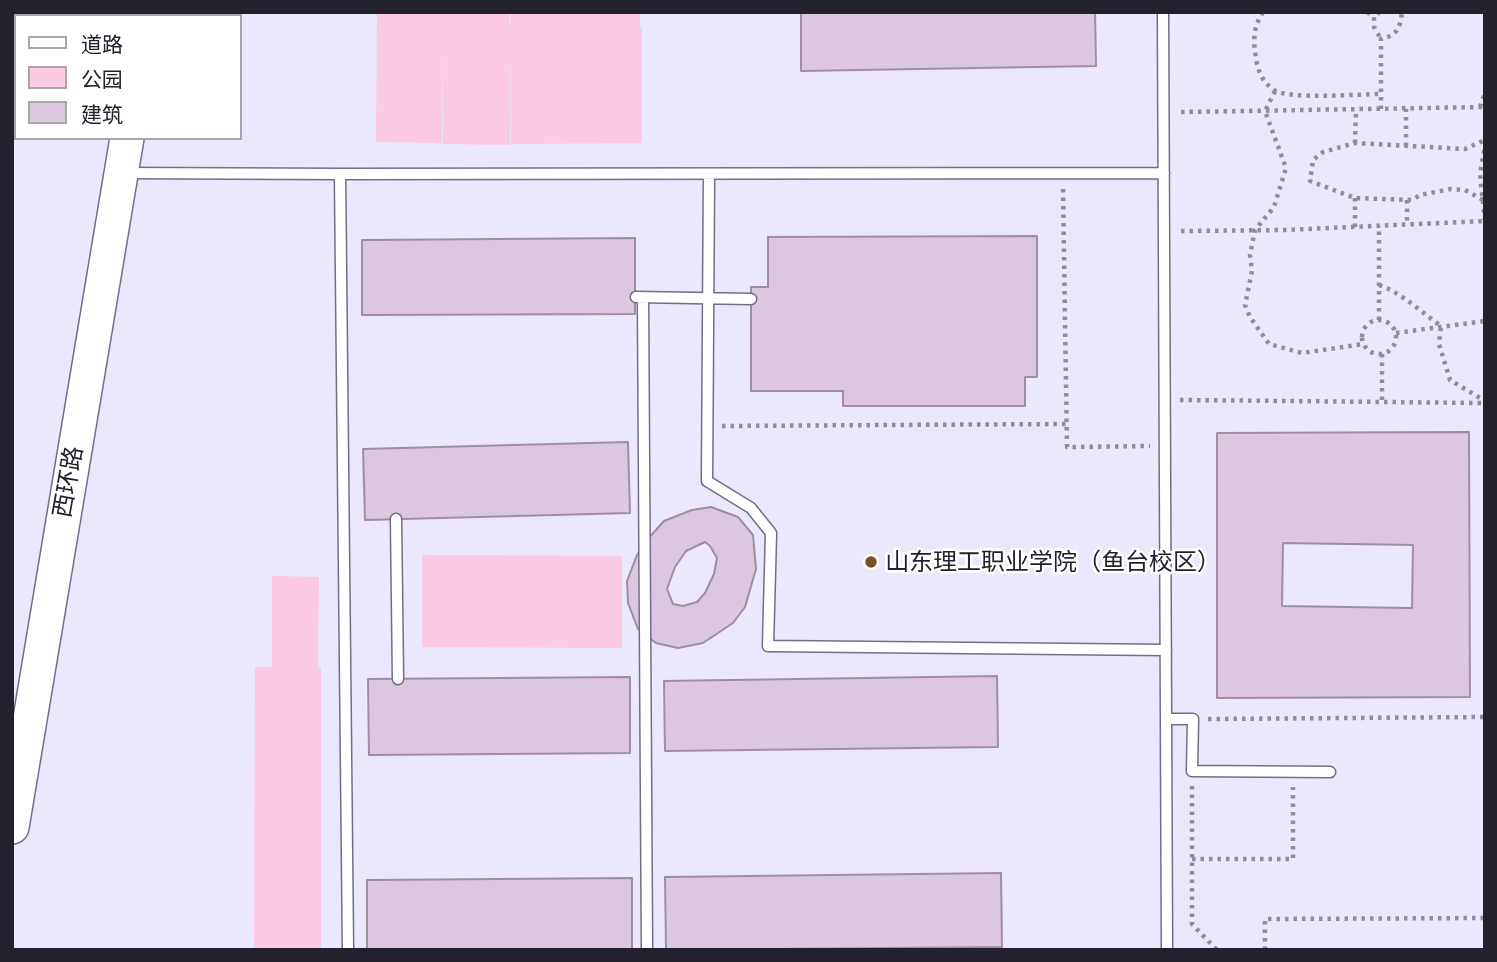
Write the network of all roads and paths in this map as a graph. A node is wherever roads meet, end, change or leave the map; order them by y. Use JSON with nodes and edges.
{"nodes":[{"id":1,"x":1163,"y":12,"type":"edge"},
{"id":2,"x":1263,"y":12,"type":"edge"},
{"id":3,"x":1367,"y":12,"type":"edge"},
{"id":4,"x":1380,"y":12,"type":"edge"},
{"id":5,"x":1402,"y":12,"type":"edge"},
{"id":6,"x":1374,"y":16,"type":"junction"},
{"id":7,"x":1381,"y":39,"type":"junction"},
{"id":8,"x":1275,"y":91,"type":"junction"},
{"id":9,"x":1485,"y":93,"type":"edge"},
{"id":10,"x":1381,"y":94,"type":"junction"},
{"id":11,"x":1482,"y":107,"type":"edge"},
{"id":12,"x":1381,"y":109,"type":"junction"},
{"id":13,"x":1406,"y":109,"type":"junction"},
{"id":14,"x":1356,"y":110,"type":"junction"},
{"id":15,"x":1265,"y":111,"type":"junction"},
{"id":16,"x":1164,"y":112,"type":"junction"},
{"id":17,"x":127,"y":140,"type":"edge"},
{"id":18,"x":1485,"y":140,"type":"edge"},
{"id":19,"x":1355,"y":144,"type":"junction"},
{"id":20,"x":1406,"y":146,"type":"junction"},
{"id":21,"x":1485,"y":146,"type":"edge"},
{"id":22,"x":122,"y":173,"type":"junction"},
{"id":23,"x":1164,"y":173,"type":"junction"},
{"id":24,"x":340,"y":174,"type":"junction"},
{"id":25,"x":1062,"y":174,"type":"junction"},
{"id":26,"x":709,"y":175,"type":"junction"},
{"id":27,"x":1355,"y":198,"type":"junction"},
{"id":28,"x":1407,"y":200,"type":"junction"},
{"id":29,"x":1483,"y":200,"type":"junction"},
{"id":30,"x":1485,"y":221,"type":"edge"},
{"id":31,"x":1407,"y":225,"type":"junction"},
{"id":32,"x":1379,"y":226,"type":"junction"},
{"id":33,"x":1355,"y":227,"type":"junction"},
{"id":34,"x":1255,"y":230,"type":"junction"},
{"id":35,"x":1164,"y":232,"type":"junction"},
{"id":36,"x":1379,"y":285,"type":"junction"},
{"id":37,"x":708,"y":298,"type":"junction"},
{"id":38,"x":751,"y":299,"type":"dead end"},
{"id":39,"x":1379,"y":320,"type":"junction"},
{"id":40,"x":1485,"y":320,"type":"edge"},
{"id":41,"x":1441,"y":326,"type":"junction"},
{"id":42,"x":1396,"y":333,"type":"junction"},
{"id":43,"x":1363,"y":345,"type":"junction"},
{"id":44,"x":1382,"y":354,"type":"junction"},
{"id":45,"x":1165,"y":399,"type":"junction"},
{"id":46,"x":1382,"y":402,"type":"junction"},
{"id":47,"x":1485,"y":402,"type":"edge"},
{"id":48,"x":1067,"y":424,"type":"junction"},
{"id":49,"x":707,"y":426,"type":"junction"},
{"id":50,"x":1165,"y":446,"type":"junction"},
{"id":51,"x":396,"y":519,"type":"dead end"},
{"id":52,"x":1166,"y":650,"type":"junction"},
{"id":53,"x":398,"y":679,"type":"dead end"},
{"id":54,"x":1485,"y":718,"type":"edge"},
{"id":55,"x":1166,"y":719,"type":"junction"},
{"id":56,"x":1193,"y":719,"type":"junction"},
{"id":57,"x":1192,"y":771,"type":"junction"},
{"id":58,"x":1293,"y":772,"type":"junction"},
{"id":59,"x":1330,"y":772,"type":"dead end"},
{"id":60,"x":12,"y":827,"type":"edge"},
{"id":61,"x":1192,"y":859,"type":"junction"},
{"id":62,"x":1485,"y":918,"type":"edge"},
{"id":63,"x":348,"y":950,"type":"edge"},
{"id":64,"x":647,"y":950,"type":"edge"},
{"id":65,"x":1167,"y":950,"type":"edge"},
{"id":66,"x":1217,"y":950,"type":"edge"},
{"id":67,"x":1265,"y":950,"type":"edge"}],
"edges":[{"from":1,"to":16,"type":"lane"},
{"from":2,"to":8,"type":"path"},
{"from":3,"to":6,"type":"path"},
{"from":4,"to":6,"type":"path"},
{"from":5,"to":7,"type":"path"},
{"from":6,"to":7,"type":"path"},
{"from":7,"to":10,"type":"path"},
{"from":8,"to":10,"type":"path"},
{"from":8,"to":15,"type":"path"},
{"from":9,"to":11,"type":"path"},
{"from":10,"to":12,"type":"path"},
{"from":11,"to":13,"type":"path"},
{"from":12,"to":13,"type":"path"},
{"from":12,"to":14,"type":"path"},
{"from":13,"to":20,"type":"path"},
{"from":14,"to":15,"type":"path"},
{"from":14,"to":19,"type":"path"},
{"from":15,"to":16,"type":"path"},
{"from":15,"to":34,"type":"path"},
{"from":16,"to":23,"type":"lane"},
{"from":17,"to":22,"type":"main road","name":"西环路"},
{"from":18,"to":20,"type":"path"},
{"from":19,"to":20,"type":"path"},
{"from":19,"to":27,"type":"path"},
{"from":21,"to":29,"type":"path"},
{"from":22,"to":24,"type":"lane"},
{"from":22,"to":60,"type":"main road","name":"西环路"},
{"from":23,"to":25,"type":"lane"},
{"from":23,"to":35,"type":"lane"},
{"from":24,"to":26,"type":"lane"},
{"from":24,"to":63,"type":"lane"},
{"from":25,"to":26,"type":"lane"},
{"from":25,"to":48,"type":"path"},
{"from":26,"to":37,"type":"lane"},
{"from":27,"to":28,"type":"path"},
{"from":27,"to":33,"type":"path"},
{"from":28,"to":29,"type":"path"},
{"from":28,"to":31,"type":"path"},
{"from":29,"to":30,"type":"path"},
{"from":30,"to":31,"type":"path"},
{"from":31,"to":32,"type":"path"},
{"from":32,"to":33,"type":"path"},
{"from":32,"to":36,"type":"path"},
{"from":33,"to":34,"type":"path"},
{"from":34,"to":35,"type":"path"},
{"from":34,"to":43,"type":"path"},
{"from":35,"to":45,"type":"lane"},
{"from":36,"to":39,"type":"path"},
{"from":36,"to":41,"type":"path"},
{"from":37,"to":38,"type":"lane"},
{"from":37,"to":49,"type":"lane"},
{"from":37,"to":64,"type":"lane"},
{"from":39,"to":42,"type":"path"},
{"from":39,"to":43,"type":"path"},
{"from":40,"to":41,"type":"path"},
{"from":41,"to":42,"type":"path"},
{"from":41,"to":47,"type":"path"},
{"from":42,"to":44,"type":"path"},
{"from":43,"to":44,"type":"path"},
{"from":44,"to":46,"type":"path"},
{"from":45,"to":46,"type":"path"},
{"from":45,"to":50,"type":"lane"},
{"from":46,"to":47,"type":"path"},
{"from":48,"to":49,"type":"path"},
{"from":48,"to":50,"type":"path"},
{"from":49,"to":52,"type":"lane"},
{"from":50,"to":52,"type":"lane"},
{"from":51,"to":53,"type":"lane"},
{"from":52,"to":55,"type":"lane"},
{"from":54,"to":56,"type":"path"},
{"from":55,"to":56,"type":"lane"},
{"from":55,"to":65,"type":"lane"},
{"from":56,"to":57,"type":"lane"},
{"from":57,"to":58,"type":"lane"},
{"from":57,"to":61,"type":"path"},
{"from":58,"to":59,"type":"lane"},
{"from":58,"to":61,"type":"path"},
{"from":61,"to":66,"type":"path"},
{"from":62,"to":67,"type":"path"}]}
